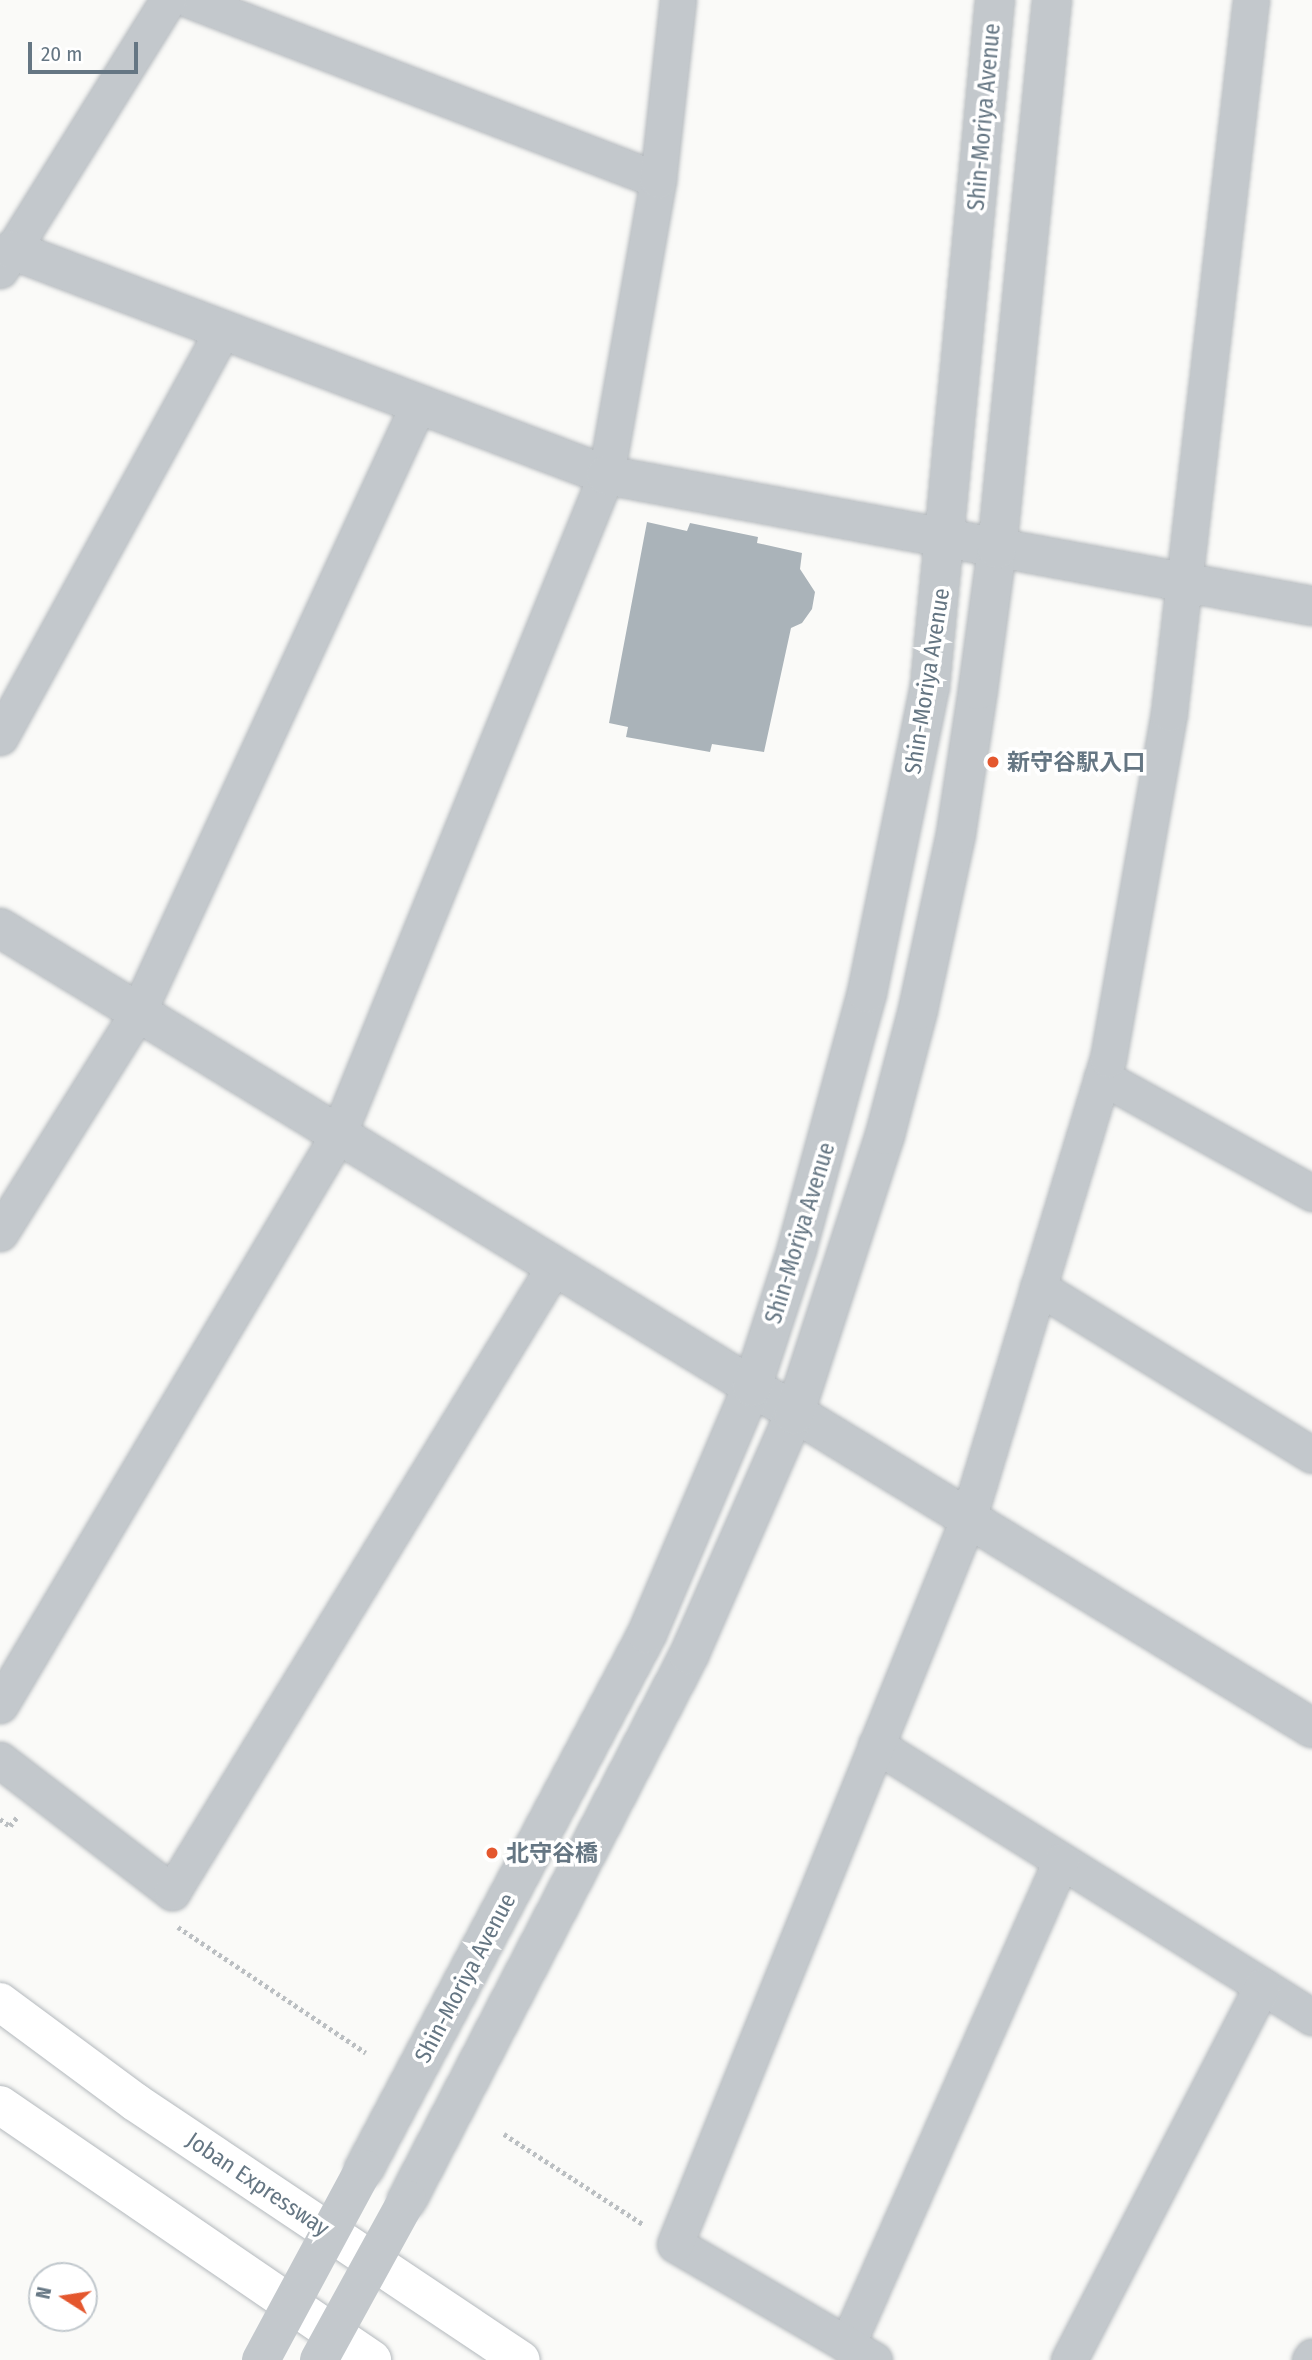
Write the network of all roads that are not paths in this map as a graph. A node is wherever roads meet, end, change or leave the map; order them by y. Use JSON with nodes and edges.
{"nodes":[{"id":1,"x":168,"y":0,"type":"edge"},
{"id":2,"x":190,"y":0,"type":"edge"},
{"id":3,"x":678,"y":0,"type":"edge"},
{"id":4,"x":995,"y":0,"type":"edge"},
{"id":5,"x":1052,"y":0,"type":"edge"},
{"id":6,"x":1251,"y":0,"type":"edge"},
{"id":7,"x":658,"y":180,"type":"junction"},
{"id":8,"x":6,"y":260,"type":"edge"},
{"id":9,"x":221,"y":333,"type":"junction"},
{"id":10,"x":419,"y":403,"type":"junction"},
{"id":11,"x":606,"y":475,"type":"junction"},
{"id":12,"x":947,"y":540,"type":"junction"},
{"id":13,"x":997,"y":549,"type":"junction"},
{"id":14,"x":1184,"y":585,"type":"junction"},
{"id":15,"x":1312,"y":606,"type":"edge"},
{"id":16,"x":0,"y":737,"type":"edge"},
{"id":17,"x":0,"y":929,"type":"edge"},
{"id":18,"x":138,"y":1012,"type":"junction"},
{"id":19,"x":1102,"y":1077,"type":"junction"},
{"id":20,"x":338,"y":1135,"type":"junction"},
{"id":21,"x":1310,"y":1181,"type":"edge"},
{"id":22,"x":0,"y":1233,"type":"edge"},
{"id":23,"x":554,"y":1268,"type":"junction"},
{"id":24,"x":1038,"y":1287,"type":"junction"},
{"id":25,"x":752,"y":1387,"type":"junction"},
{"id":26,"x":794,"y":1415,"type":"junction"},
{"id":27,"x":1312,"y":1455,"type":"edge"},
{"id":28,"x":968,"y":1519,"type":"junction"},
{"id":29,"x":0,"y":1705,"type":"edge"},
{"id":30,"x":1312,"y":1728,"type":"edge"},
{"id":31,"x":876,"y":1745,"type":"junction"},
{"id":32,"x":0,"y":1759,"type":"edge"},
{"id":33,"x":1061,"y":1861,"type":"junction"},
{"id":34,"x":1262,"y":1986,"type":"junction"},
{"id":35,"x":0,"y":2002,"type":"edge"},
{"id":36,"x":1312,"y":2017,"type":"edge"},
{"id":37,"x":0,"y":2105,"type":"edge"},
{"id":38,"x":0,"y":2118,"type":"edge"},
{"id":39,"x":99,"y":2178,"type":"junction"},
{"id":40,"x":860,"y":2352,"type":"edge"},
{"id":41,"x":261,"y":2360,"type":"edge"},
{"id":42,"x":319,"y":2360,"type":"edge"},
{"id":43,"x":372,"y":2360,"type":"edge"},
{"id":44,"x":521,"y":2360,"type":"edge"},
{"id":45,"x":1069,"y":2360,"type":"edge"}],
"edges":[{"from":1,"to":8,"type":"street"},
{"from":2,"to":7,"type":"street"},
{"from":3,"to":7,"type":"street"},
{"from":4,"to":12,"type":"street","name":"Shin-Moriya Avenue"},
{"from":5,"to":13,"type":"street"},
{"from":6,"to":14,"type":"street"},
{"from":7,"to":11,"type":"street"},
{"from":8,"to":9,"type":"street"},
{"from":9,"to":10,"type":"street"},
{"from":9,"to":16,"type":"street"},
{"from":10,"to":11,"type":"street"},
{"from":10,"to":18,"type":"street"},
{"from":11,"to":12,"type":"street"},
{"from":11,"to":20,"type":"street"},
{"from":12,"to":13,"type":"street"},
{"from":12,"to":25,"type":"street","name":"Shin-Moriya Avenue"},
{"from":13,"to":14,"type":"street"},
{"from":13,"to":26,"type":"street"},
{"from":14,"to":15,"type":"street"},
{"from":14,"to":19,"type":"street"},
{"from":17,"to":18,"type":"street"},
{"from":18,"to":20,"type":"street"},
{"from":18,"to":22,"type":"street"},
{"from":19,"to":21,"type":"street"},
{"from":19,"to":24,"type":"street"},
{"from":20,"to":23,"type":"street"},
{"from":20,"to":29,"type":"street"},
{"from":23,"to":25,"type":"street"},
{"from":23,"to":32,"type":"street"},
{"from":24,"to":27,"type":"street"},
{"from":24,"to":28,"type":"street"},
{"from":25,"to":26,"type":"street"},
{"from":25,"to":41,"type":"street","name":"Shin-Moriya Avenue","bridge":true},
{"from":26,"to":28,"type":"street"},
{"from":26,"to":42,"type":"street","bridge":true},
{"from":28,"to":30,"type":"street"},
{"from":28,"to":31,"type":"street"},
{"from":31,"to":33,"type":"street"},
{"from":31,"to":40,"type":"street"},
{"from":33,"to":34,"type":"street"},
{"from":33,"to":40,"type":"street"},
{"from":34,"to":36,"type":"street"},
{"from":34,"to":45,"type":"street"},
{"from":35,"to":44,"type":"highway","name":"Joban Expressway"},
{"from":37,"to":39,"type":"highway"},
{"from":38,"to":39,"type":"highway"},
{"from":39,"to":43,"type":"highway"}]}
